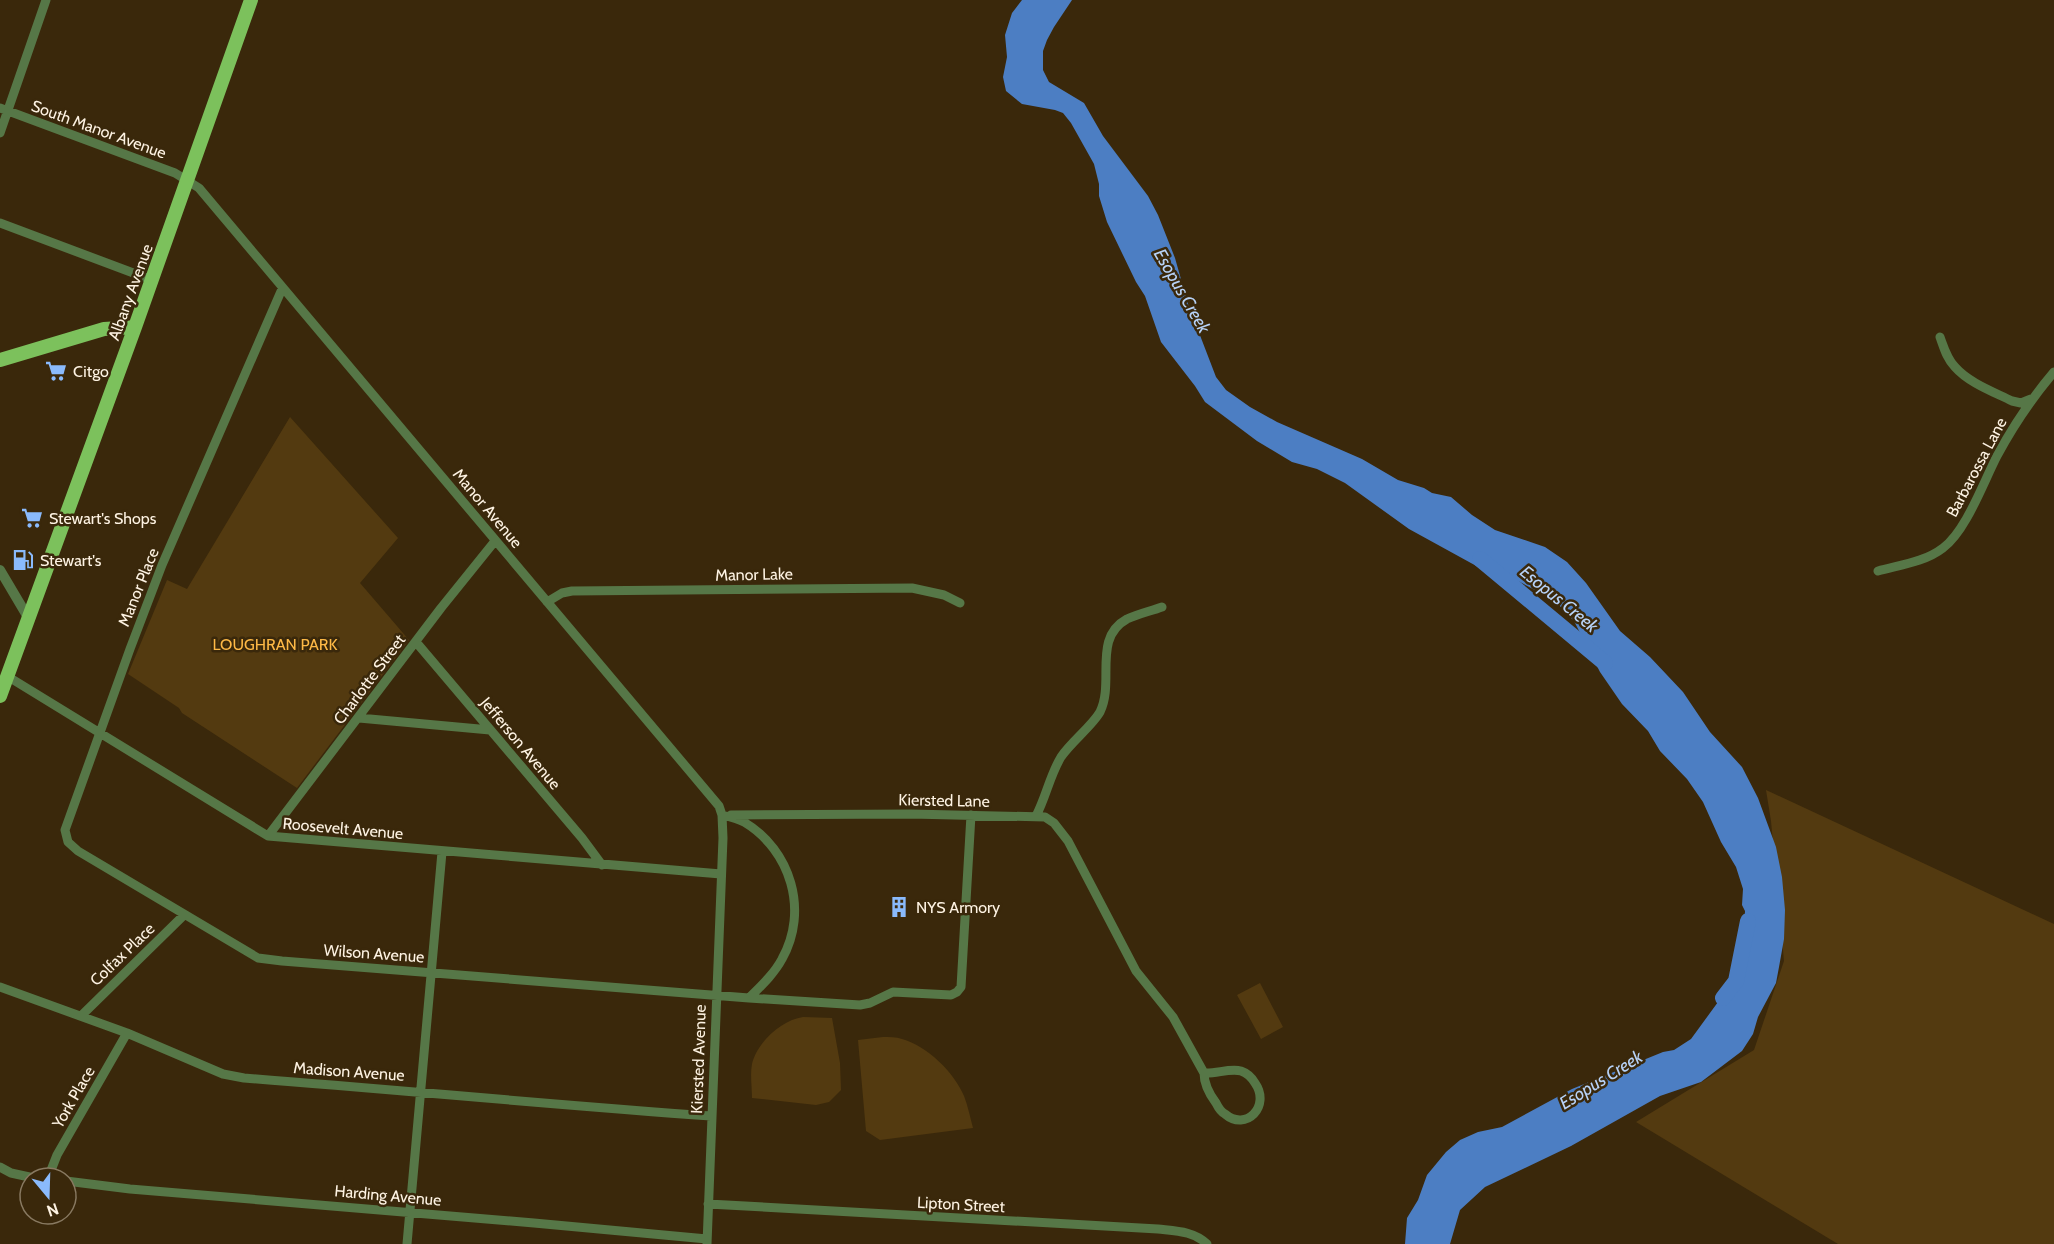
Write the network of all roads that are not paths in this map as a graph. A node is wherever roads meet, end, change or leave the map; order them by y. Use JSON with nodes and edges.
{"nodes":[{"id":1,"x":46,"y":0,"type":"edge"},
{"id":2,"x":250,"y":0,"type":"edge"},
{"id":3,"x":4,"y":110,"type":"edge"},
{"id":4,"x":0,"y":133,"type":"edge"},
{"id":5,"x":187,"y":179,"type":"junction"},
{"id":6,"x":0,"y":223,"type":"edge"},
{"id":7,"x":152,"y":280,"type":"junction"},
{"id":8,"x":282,"y":289,"type":"junction"},
{"id":9,"x":135,"y":327,"type":"junction"},
{"id":10,"x":1940,"y":337,"type":"dead end"},
{"id":11,"x":0,"y":360,"type":"edge"},
{"id":12,"x":2054,"y":372,"type":"edge"},
{"id":13,"x":2031,"y":399,"type":"junction"},
{"id":14,"x":495,"y":541,"type":"junction"},
{"id":15,"x":0,"y":570,"type":"edge"},
{"id":16,"x":1878,"y":571,"type":"dead end"},
{"id":17,"x":547,"y":602,"type":"junction"},
{"id":18,"x":960,"y":603,"type":"dead end"},
{"id":19,"x":1162,"y":607,"type":"dead end"},
{"id":20,"x":29,"y":619,"type":"junction"},
{"id":21,"x":416,"y":642,"type":"junction"},
{"id":22,"x":7,"y":676,"type":"junction"},
{"id":23,"x":0,"y":696,"type":"edge"},
{"id":24,"x":359,"y":718,"type":"junction"},
{"id":25,"x":490,"y":730,"type":"junction"},
{"id":26,"x":100,"y":735,"type":"junction"},
{"id":27,"x":722,"y":814,"type":"junction"},
{"id":28,"x":971,"y":815,"type":"junction"},
{"id":29,"x":1036,"y":816,"type":"junction"},
{"id":30,"x":65,"y":836,"type":"joint"},
{"id":31,"x":268,"y":836,"type":"junction"},
{"id":32,"x":442,"y":852,"type":"junction"},
{"id":33,"x":602,"y":865,"type":"junction"},
{"id":34,"x":721,"y":874,"type":"junction"},
{"id":35,"x":184,"y":915,"type":"junction"},
{"id":36,"x":430,"y":972,"type":"junction"},
{"id":37,"x":0,"y":987,"type":"edge"},
{"id":38,"x":716,"y":996,"type":"junction"},
{"id":39,"x":749,"y":998,"type":"junction"},
{"id":40,"x":82,"y":1015,"type":"junction"},
{"id":41,"x":127,"y":1033,"type":"junction"},
{"id":42,"x":1204,"y":1073,"type":"junction"},
{"id":43,"x":420,"y":1091,"type":"junction"},
{"id":44,"x":711,"y":1116,"type":"junction"},
{"id":45,"x":53,"y":1166,"type":"edge"},
{"id":46,"x":0,"y":1167,"type":"edge"},
{"id":47,"x":18,"y":1175,"type":"edge"},
{"id":48,"x":78,"y":1182,"type":"edge"},
{"id":49,"x":708,"y":1204,"type":"junction"},
{"id":50,"x":410,"y":1212,"type":"junction"},
{"id":51,"x":707,"y":1242,"type":"edge"},
{"id":52,"x":407,"y":1244,"type":"edge"},
{"id":53,"x":1208,"y":1244,"type":"edge"}],
"edges":[{"from":1,"to":3,"type":"street"},
{"from":2,"to":5,"type":"main road","name":"Albany Avenue"},
{"from":3,"to":4,"type":"street"},
{"from":3,"to":5,"type":"street","name":"South Manor Avenue"},
{"from":5,"to":7,"type":"main road","name":"Albany Avenue"},
{"from":5,"to":8,"type":"street","name":"Manor Avenue"},
{"from":6,"to":7,"type":"street"},
{"from":7,"to":9,"type":"main road","name":"Albany Avenue"},
{"from":8,"to":14,"type":"street","name":"Manor Avenue"},
{"from":8,"to":26,"type":"street","name":"Manor Place"},
{"from":9,"to":11,"type":"main road"},
{"from":9,"to":20,"type":"main road","name":"Albany Avenue"},
{"from":10,"to":13,"type":"street"},
{"from":12,"to":13,"type":"street","name":"Barbarossa Lane"},
{"from":13,"to":16,"type":"street","name":"Barbarossa Lane"},
{"from":14,"to":17,"type":"street","name":"Manor Avenue"},
{"from":14,"to":21,"type":"street","name":"Charlotte Street"},
{"from":15,"to":20,"type":"street"},
{"from":17,"to":18,"type":"street","name":"Manor Lake"},
{"from":17,"to":27,"type":"street","name":"Manor Avenue"},
{"from":19,"to":29,"type":"street"},
{"from":20,"to":22,"type":"main road","name":"Albany Avenue"},
{"from":21,"to":24,"type":"street","name":"Charlotte Street"},
{"from":21,"to":25,"type":"street","name":"Jefferson Avenue"},
{"from":22,"to":23,"type":"main road","name":"Albany Avenue"},
{"from":22,"to":26,"type":"street","name":"Roosevelt Avenue"},
{"from":24,"to":25,"type":"street"},
{"from":24,"to":31,"type":"street","name":"Charlotte Street"},
{"from":25,"to":33,"type":"street","name":"Jefferson Avenue"},
{"from":26,"to":30,"type":"street","name":"Manor Place"},
{"from":26,"to":31,"type":"street","name":"Roosevelt Avenue"},
{"from":27,"to":28,"type":"street","name":"Kiersted Lane"},
{"from":27,"to":34,"type":"street"},
{"from":27,"to":39,"type":"street"},
{"from":28,"to":29,"type":"street","name":"Kiersted Lane"},
{"from":28,"to":39,"type":"street","name":"Wilson Avenue"},
{"from":29,"to":42,"type":"street"},
{"from":30,"to":35,"type":"street","name":"Wilson Avenue"},
{"from":31,"to":32,"type":"street","name":"Roosevelt Avenue"},
{"from":32,"to":33,"type":"street","name":"Roosevelt Avenue"},
{"from":32,"to":36,"type":"street"},
{"from":33,"to":34,"type":"street","name":"Roosevelt Avenue"},
{"from":34,"to":38,"type":"street","name":"Kiersted Avenue"},
{"from":35,"to":36,"type":"street","name":"Wilson Avenue"},
{"from":35,"to":40,"type":"street","name":"Colfax Place"},
{"from":36,"to":38,"type":"street","name":"Wilson Avenue"},
{"from":36,"to":43,"type":"street"},
{"from":37,"to":40,"type":"street","name":"Madison Avenue"},
{"from":38,"to":39,"type":"street","name":"Wilson Avenue"},
{"from":38,"to":44,"type":"street","name":"Kiersted Avenue"},
{"from":40,"to":41,"type":"street","name":"Madison Avenue"},
{"from":41,"to":43,"type":"street","name":"Madison Avenue"},
{"from":41,"to":45,"type":"street","name":"York Place"},
{"from":42,"to":42,"type":"street"},
{"from":43,"to":44,"type":"street","name":"Madison Avenue"},
{"from":43,"to":50,"type":"street"},
{"from":44,"to":49,"type":"street","name":"Kiersted Avenue"},
{"from":46,"to":47,"type":"street"},
{"from":48,"to":50,"type":"street","name":"Harding Avenue"},
{"from":49,"to":51,"type":"street","name":"Kiersted Avenue"},
{"from":49,"to":53,"type":"street","name":"Lipton Street"},
{"from":50,"to":51,"type":"street","name":"Harding Avenue"},
{"from":50,"to":52,"type":"street"}]}
